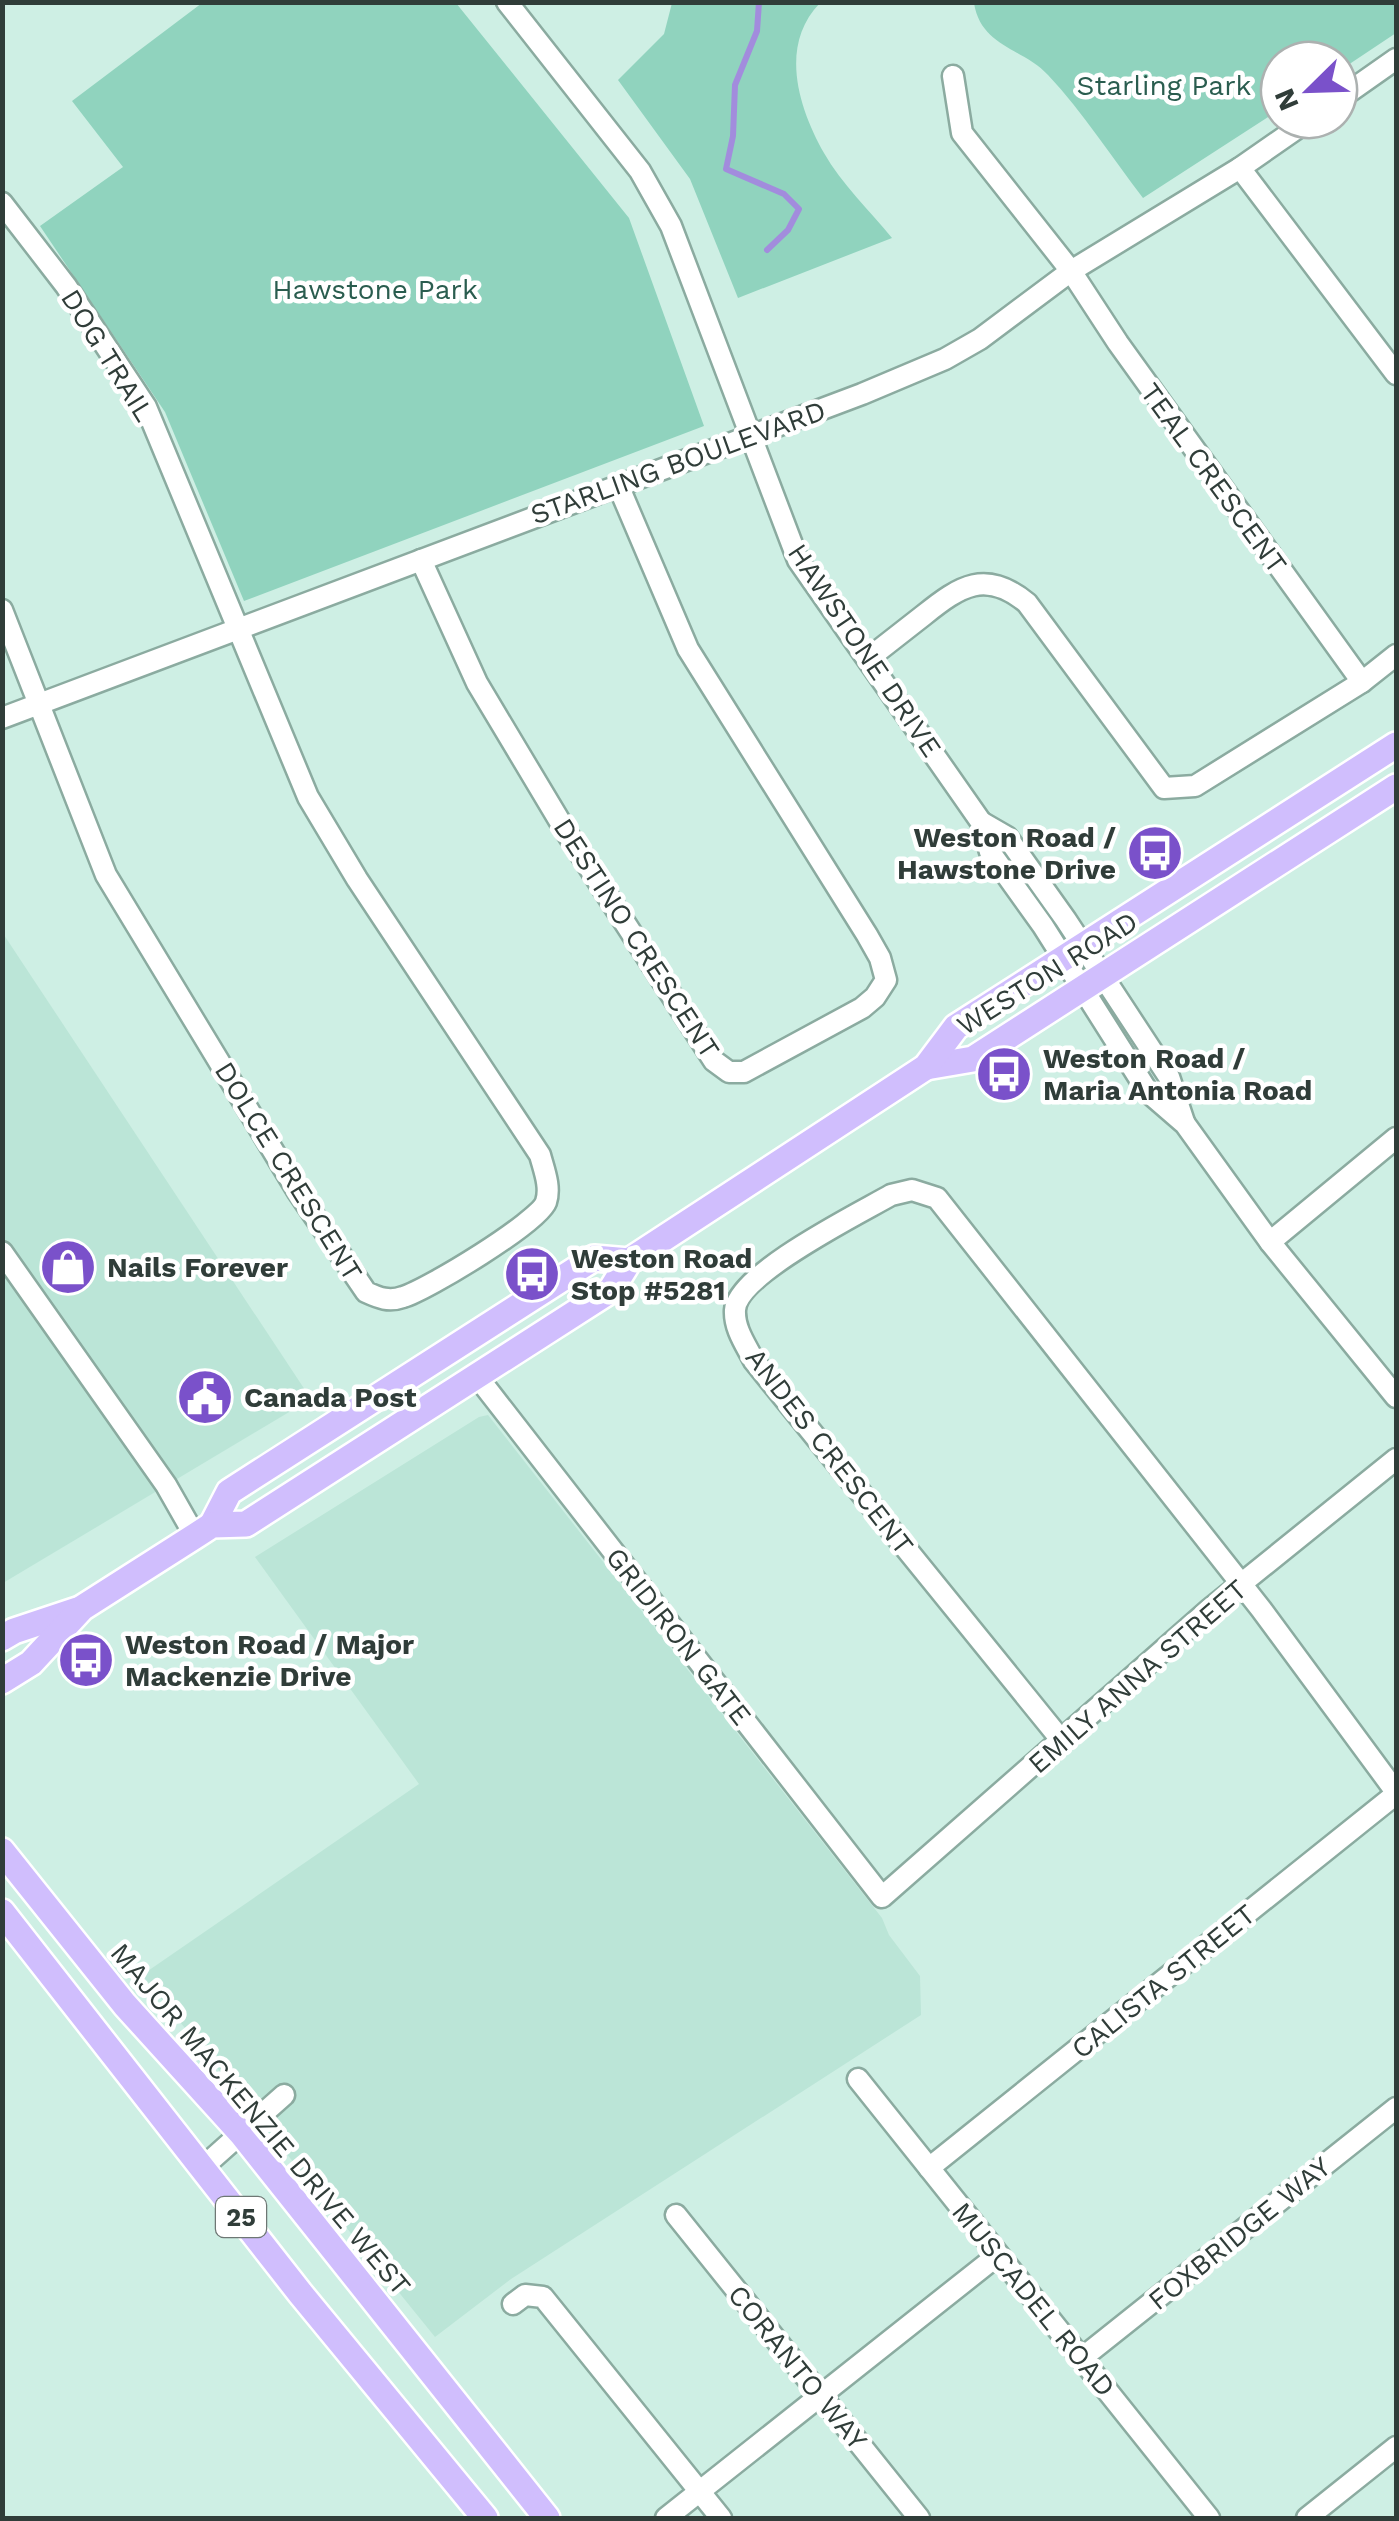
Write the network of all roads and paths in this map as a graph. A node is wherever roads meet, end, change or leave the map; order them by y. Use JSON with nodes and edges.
{"nodes":[{"id":1,"x":507,"y":2,"type":"edge"},
{"id":2,"x":1396,"y":59,"type":"edge"},
{"id":3,"x":952,"y":76,"type":"dead end"},
{"id":4,"x":1359,"y":85,"type":"edge"},
{"id":5,"x":1280,"y":140,"type":"edge"},
{"id":6,"x":1240,"y":168,"type":"junction"},
{"id":7,"x":2,"y":203,"type":"edge"},
{"id":8,"x":1071,"y":271,"type":"junction"},
{"id":9,"x":1396,"y":374,"type":"edge"},
{"id":10,"x":750,"y":436,"type":"junction"},
{"id":11,"x":618,"y":485,"type":"junction"},
{"id":12,"x":422,"y":560,"type":"junction"},
{"id":13,"x":2,"y":610,"type":"edge"},
{"id":14,"x":238,"y":630,"type":"junction"},
{"id":15,"x":1396,"y":654,"type":"edge"},
{"id":16,"x":869,"y":658,"type":"junction"},
{"id":17,"x":1362,"y":682,"type":"junction"},
{"id":18,"x":40,"y":704,"type":"junction"},
{"id":19,"x":2,"y":718,"type":"edge"},
{"id":20,"x":1396,"y":745,"type":"edge"},
{"id":21,"x":1396,"y":787,"type":"edge"},
{"id":22,"x":1073,"y":952,"type":"junction"},
{"id":23,"x":1092,"y":982,"type":"junction"},
{"id":24,"x":926,"y":1067,"type":"junction"},
{"id":25,"x":1396,"y":1138,"type":"edge"},
{"id":26,"x":1270,"y":1242,"type":"junction"},
{"id":27,"x":2,"y":1252,"type":"edge"},
{"id":28,"x":629,"y":1262,"type":"junction"},
{"id":29,"x":476,"y":1376,"type":"junction"},
{"id":30,"x":1396,"y":1397,"type":"edge"},
{"id":31,"x":1396,"y":1459,"type":"edge"},
{"id":32,"x":203,"y":1530,"type":"junction"},
{"id":33,"x":1241,"y":1584,"type":"junction"},
{"id":34,"x":82,"y":1608,"type":"junction"},
{"id":35,"x":2,"y":1638,"type":"edge"},
{"id":36,"x":2,"y":1680,"type":"edge"},
{"id":37,"x":1062,"y":1741,"type":"junction"},
{"id":38,"x":1396,"y":1793,"type":"edge"},
{"id":39,"x":2,"y":1852,"type":"edge"},
{"id":40,"x":882,"y":1897,"type":"joint"},
{"id":41,"x":2,"y":1912,"type":"edge"},
{"id":42,"x":858,"y":2080,"type":"dead end"},
{"id":43,"x":284,"y":2095,"type":"dead end"},
{"id":44,"x":1396,"y":2108,"type":"edge"},
{"id":45,"x":241,"y":2133,"type":"junction"},
{"id":46,"x":202,"y":2168,"type":"junction"},
{"id":47,"x":929,"y":2168,"type":"junction"},
{"id":48,"x":676,"y":2215,"type":"dead end"},
{"id":49,"x":998,"y":2255,"type":"junction"},
{"id":50,"x":513,"y":2304,"type":"dead end"},
{"id":51,"x":1082,"y":2358,"type":"junction"},
{"id":52,"x":821,"y":2396,"type":"junction"},
{"id":53,"x":1396,"y":2447,"type":"edge"},
{"id":54,"x":699,"y":2492,"type":"junction"},
{"id":55,"x":485,"y":2518,"type":"edge"},
{"id":56,"x":547,"y":2518,"type":"edge"},
{"id":57,"x":666,"y":2518,"type":"edge"},
{"id":58,"x":721,"y":2518,"type":"edge"},
{"id":59,"x":919,"y":2518,"type":"edge"},
{"id":60,"x":1209,"y":2518,"type":"edge"},
{"id":61,"x":1307,"y":2518,"type":"edge"}],
"edges":[{"from":1,"to":10,"type":"street","name":"HAWSTONE DRIVE"},
{"from":2,"to":4,"type":"street"},
{"from":3,"to":8,"type":"street","name":"TEAL CRESCENT"},
{"from":5,"to":6,"type":"street","name":"STARLING BOULEVARD"},
{"from":6,"to":8,"type":"street","name":"STARLING BOULEVARD"},
{"from":6,"to":9,"type":"street"},
{"from":7,"to":14,"type":"street","name":"DOG TRAIL"},
{"from":8,"to":10,"type":"street","name":"STARLING BOULEVARD"},
{"from":8,"to":17,"type":"street","name":"TEAL CRESCENT"},
{"from":10,"to":11,"type":"street","name":"STARLING BOULEVARD"},
{"from":10,"to":16,"type":"street","name":"HAWSTONE DRIVE"},
{"from":11,"to":12,"type":"street","name":"STARLING BOULEVARD"},
{"from":11,"to":12,"type":"street","name":"DESTINO CRESCENT"},
{"from":12,"to":14,"type":"street","name":"STARLING BOULEVARD"},
{"from":13,"to":18,"type":"street","name":"DOLCE CRESCENT"},
{"from":14,"to":18,"type":"street","name":"STARLING BOULEVARD"},
{"from":14,"to":18,"type":"street","name":"DOLCE CRESCENT"},
{"from":15,"to":17,"type":"street"},
{"from":16,"to":17,"type":"street"},
{"from":16,"to":22,"type":"street","name":"HAWSTONE DRIVE"},
{"from":18,"to":19,"type":"street","name":"STARLING BOULEVARD"},
{"from":20,"to":22,"type":"main road","name":"WESTON ROAD"},
{"from":21,"to":23,"type":"main road","name":"WESTON ROAD"},
{"from":22,"to":23,"type":"street","name":"HAWSTONE DRIVE"},
{"from":22,"to":24,"type":"main road","name":"WESTON ROAD"},
{"from":23,"to":24,"type":"main road","name":"WESTON ROAD"},
{"from":23,"to":26,"type":"street","name":"HAWSTONE DRIVE"},
{"from":24,"to":28,"type":"main road","name":"WESTON ROAD"},
{"from":25,"to":26,"type":"street"},
{"from":26,"to":30,"type":"street","name":"HAWSTONE DRIVE"},
{"from":27,"to":32,"type":"street"},
{"from":28,"to":29,"type":"main road","name":"WESTON ROAD"},
{"from":28,"to":32,"type":"main road","name":"WESTON ROAD"},
{"from":29,"to":32,"type":"main road","name":"WESTON ROAD"},
{"from":29,"to":40,"type":"street","name":"GRIDIRON GATE"},
{"from":31,"to":33,"type":"street","name":"EMILY ANNA STREET"},
{"from":32,"to":34,"type":"main road","name":"WESTON ROAD"},
{"from":33,"to":37,"type":"street","name":"EMILY ANNA STREET"},
{"from":33,"to":37,"type":"street","name":"ANDES CRESCENT"},
{"from":33,"to":38,"type":"street"},
{"from":34,"to":35,"type":"main road","name":"WESTON ROAD"},
{"from":34,"to":36,"type":"main road","name":"WESTON ROAD"},
{"from":37,"to":40,"type":"street","name":"EMILY ANNA STREET"},
{"from":38,"to":47,"type":"street","name":"CALISTA STREET"},
{"from":39,"to":45,"type":"main road","name":"MAJOR MACKENZIE DRIVE WEST","number":"25"},
{"from":41,"to":46,"type":"main road","number":"25"},
{"from":42,"to":47,"type":"street","name":"MUSCADEL ROAD"},
{"from":43,"to":45,"type":"street"},
{"from":44,"to":51,"type":"street","name":"FOXBRIDGE WAY"},
{"from":45,"to":46,"type":"street"},
{"from":45,"to":56,"type":"main road","name":"MAJOR MACKENZIE DRIVE WEST","number":"25"},
{"from":46,"to":55,"type":"main road","number":"25"},
{"from":47,"to":49,"type":"street","name":"MUSCADEL ROAD"},
{"from":48,"to":52,"type":"street","name":"CORANTO WAY"},
{"from":49,"to":51,"type":"street","name":"MUSCADEL ROAD"},
{"from":49,"to":52,"type":"street"},
{"from":50,"to":54,"type":"street"},
{"from":51,"to":60,"type":"street","name":"MUSCADEL ROAD"},
{"from":52,"to":54,"type":"street"},
{"from":52,"to":59,"type":"street","name":"CORANTO WAY"},
{"from":53,"to":61,"type":"street"},
{"from":54,"to":57,"type":"street"},
{"from":54,"to":58,"type":"street"}]}
